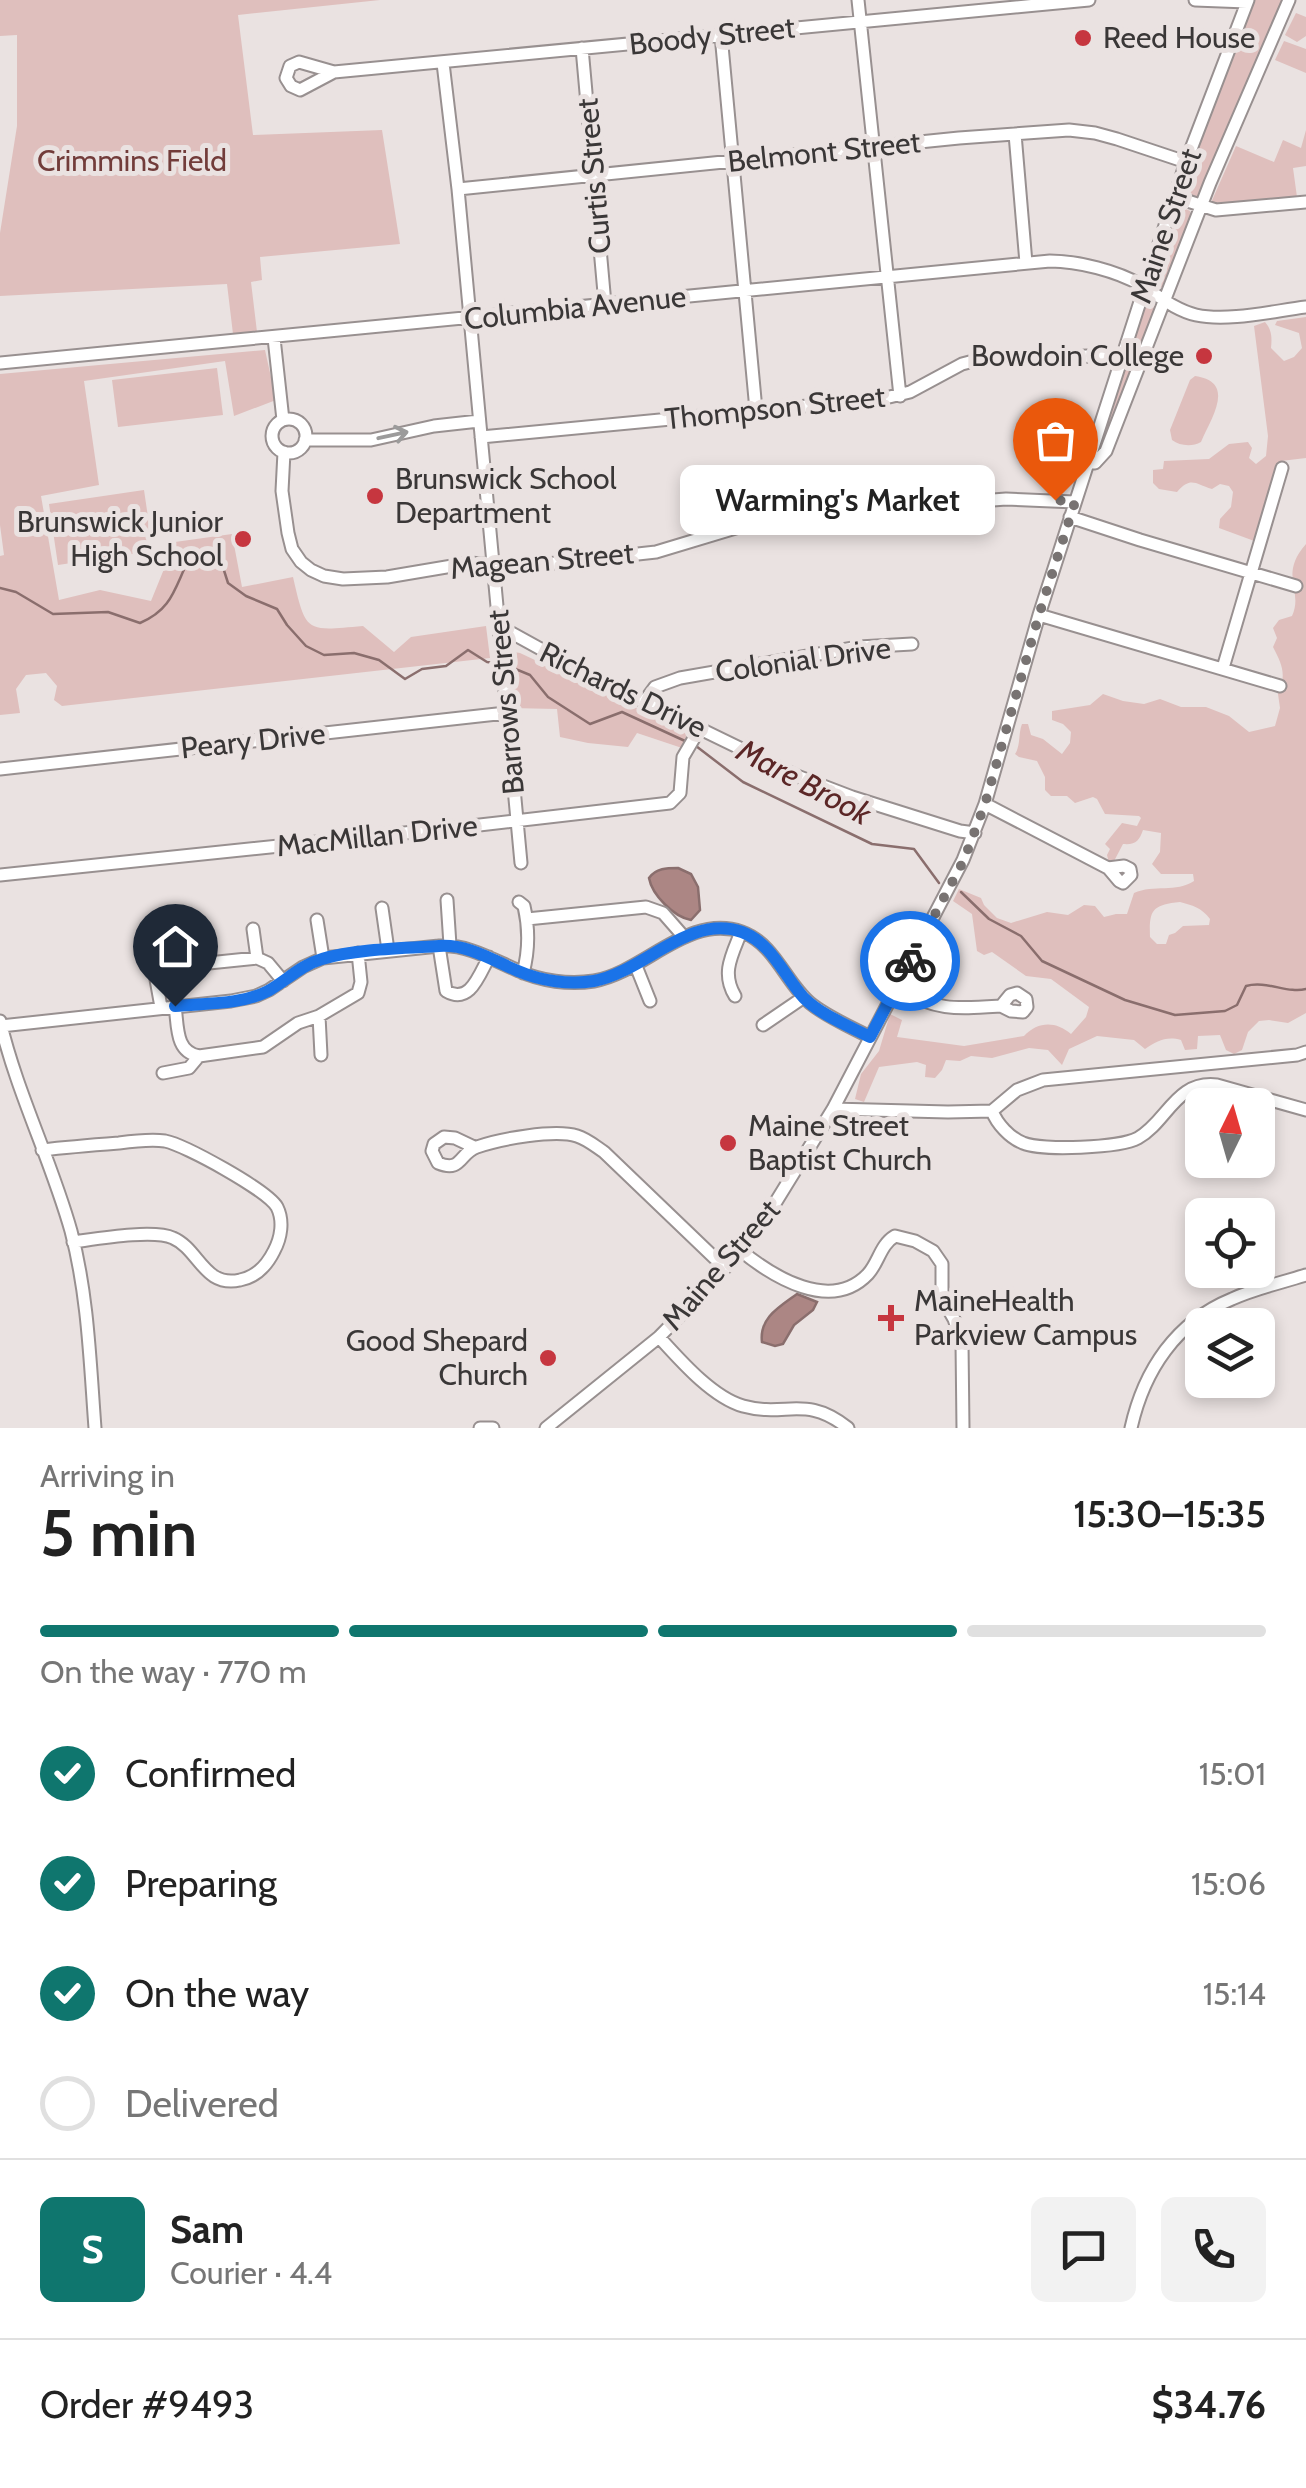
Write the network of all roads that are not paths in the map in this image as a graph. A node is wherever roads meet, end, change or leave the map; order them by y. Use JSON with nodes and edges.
{"nodes":[{"id":1,"x":858,"y":0,"type":"edge"},
{"id":2,"x":1089,"y":0,"type":"edge"},
{"id":3,"x":1196,"y":0,"type":"edge"},
{"id":4,"x":1289,"y":0,"type":"edge"},
{"id":5,"x":1247,"y":1,"type":"edge"},
{"id":6,"x":860,"y":21,"type":"junction"},
{"id":7,"x":721,"y":35,"type":"junction"},
{"id":8,"x":582,"y":48,"type":"junction"},
{"id":9,"x":444,"y":63,"type":"junction"},
{"id":10,"x":334,"y":72,"type":"dead end"},
{"id":11,"x":1016,"y":134,"type":"junction"},
{"id":12,"x":874,"y":148,"type":"junction"},
{"id":13,"x":733,"y":162,"type":"junction"},
{"id":14,"x":1186,"y":162,"type":"junction"},
{"id":15,"x":595,"y":176,"type":"junction"},
{"id":16,"x":458,"y":189,"type":"junction"},
{"id":17,"x":1174,"y":197,"type":"junction"},
{"id":18,"x":1306,"y":202,"type":"edge"},
{"id":19,"x":1201,"y":206,"type":"junction"},
{"id":20,"x":1026,"y":263,"type":"junction"},
{"id":21,"x":888,"y":278,"type":"junction"},
{"id":22,"x":1144,"y":288,"type":"junction"},
{"id":23,"x":745,"y":292,"type":"junction"},
{"id":24,"x":1163,"y":301,"type":"junction"},
{"id":25,"x":605,"y":304,"type":"junction"},
{"id":26,"x":1306,"y":306,"type":"edge"},
{"id":27,"x":469,"y":319,"type":"junction"},
{"id":28,"x":274,"y":338,"type":"junction"},
{"id":29,"x":1122,"y":359,"type":"junction"},
{"id":30,"x":0,"y":363,"type":"edge"},
{"id":31,"x":900,"y":396,"type":"junction"},
{"id":32,"x":756,"y":410,"type":"junction"},
{"id":33,"x":283,"y":420,"type":"junction"},
{"id":34,"x":480,"y":421,"type":"junction"},
{"id":35,"x":481,"y":436,"type":"junction"},
{"id":36,"x":305,"y":440,"type":"junction"},
{"id":37,"x":284,"y":452,"type":"junction"},
{"id":38,"x":1088,"y":462,"type":"junction"},
{"id":39,"x":1282,"y":468,"type":"dead end"},
{"id":40,"x":1075,"y":502,"type":"junction"},
{"id":41,"x":1070,"y":517,"type":"junction"},
{"id":42,"x":492,"y":565,"type":"junction"},
{"id":43,"x":1251,"y":573,"type":"junction"},
{"id":44,"x":1296,"y":586,"type":"dead end"},
{"id":45,"x":1039,"y":615,"type":"junction"},
{"id":46,"x":498,"y":626,"type":"junction"},
{"id":47,"x":912,"y":644,"type":"dead end"},
{"id":48,"x":1223,"y":668,"type":"junction"},
{"id":49,"x":1280,"y":686,"type":"dead end"},
{"id":50,"x":644,"y":702,"type":"junction"},
{"id":51,"x":506,"y":713,"type":"junction"},
{"id":52,"x":700,"y":728,"type":"junction"},
{"id":53,"x":0,"y":770,"type":"edge"},
{"id":54,"x":985,"y":804,"type":"junction"},
{"id":55,"x":517,"y":821,"type":"junction"},
{"id":56,"x":974,"y":833,"type":"junction"},
{"id":57,"x":521,"y":863,"type":"dead end"},
{"id":58,"x":1108,"y":868,"type":"dead end"},
{"id":59,"x":0,"y":875,"type":"edge"},
{"id":60,"x":447,"y":900,"type":"dead end"},
{"id":61,"x":519,"y":902,"type":"dead end"},
{"id":62,"x":382,"y":908,"type":"dead end"},
{"id":63,"x":527,"y":919,"type":"junction"},
{"id":64,"x":317,"y":920,"type":"dead end"},
{"id":65,"x":185,"y":926,"type":"dead end"},
{"id":66,"x":253,"y":929,"type":"dead end"},
{"id":67,"x":741,"y":932,"type":"junction"},
{"id":68,"x":684,"y":937,"type":"junction"},
{"id":69,"x":444,"y":945,"type":"junction"},
{"id":70,"x":388,"y":950,"type":"junction"},
{"id":71,"x":358,"y":953,"type":"junction"},
{"id":72,"x":489,"y":957,"type":"junction"},
{"id":73,"x":256,"y":958,"type":"junction"},
{"id":74,"x":323,"y":958,"type":"junction"},
{"id":75,"x":192,"y":964,"type":"junction"},
{"id":76,"x":636,"y":966,"type":"junction"},
{"id":77,"x":523,"y":973,"type":"junction"},
{"id":78,"x":283,"y":980,"type":"junction"},
{"id":79,"x":896,"y":988,"type":"junction"},
{"id":80,"x":735,"y":996,"type":"dead end"},
{"id":81,"x":804,"y":997,"type":"junction"},
{"id":82,"x":650,"y":1001,"type":"dead end"},
{"id":83,"x":175,"y":1006,"type":"junction"},
{"id":84,"x":1000,"y":1006,"type":"dead end"},
{"id":85,"x":161,"y":1007,"type":"junction"},
{"id":86,"x":319,"y":1016,"type":"junction"},
{"id":87,"x":1,"y":1023,"type":"edge"},
{"id":88,"x":763,"y":1025,"type":"dead end"},
{"id":89,"x":870,"y":1037,"type":"junction"},
{"id":90,"x":1306,"y":1052,"type":"edge"},
{"id":91,"x":322,"y":1055,"type":"dead end"},
{"id":92,"x":199,"y":1056,"type":"junction"},
{"id":93,"x":6,"y":1062,"type":"edge"},
{"id":94,"x":163,"y":1073,"type":"dead end"},
{"id":95,"x":1305,"y":1106,"type":"edge"},
{"id":96,"x":833,"y":1110,"type":"junction"},
{"id":97,"x":992,"y":1111,"type":"junction"},
{"id":98,"x":474,"y":1147,"type":"dead end"},
{"id":99,"x":42,"y":1150,"type":"junction"},
{"id":100,"x":74,"y":1242,"type":"junction"},
{"id":101,"x":740,"y":1250,"type":"junction"},
{"id":102,"x":725,"y":1268,"type":"junction"},
{"id":103,"x":1306,"y":1275,"type":"edge"},
{"id":104,"x":659,"y":1337,"type":"junction"},
{"id":105,"x":95,"y":1428,"type":"edge"},
{"id":106,"x":480,"y":1428,"type":"edge"},
{"id":107,"x":493,"y":1428,"type":"edge"},
{"id":108,"x":546,"y":1428,"type":"edge"},
{"id":109,"x":848,"y":1428,"type":"edge"},
{"id":110,"x":963,"y":1428,"type":"edge"},
{"id":111,"x":1131,"y":1428,"type":"edge"}],
"edges":[{"from":1,"to":6,"type":"street"},
{"from":2,"to":6,"type":"street","name":"Boody Street"},
{"from":3,"to":5,"type":"street"},
{"from":4,"to":19,"type":"street"},
{"from":5,"to":14,"type":"street","name":"Maine Street"},
{"from":6,"to":7,"type":"street","name":"Boody Street"},
{"from":6,"to":12,"type":"street"},
{"from":7,"to":8,"type":"street","name":"Boody Street"},
{"from":7,"to":13,"type":"street"},
{"from":8,"to":9,"type":"street","name":"Boody Street"},
{"from":8,"to":15,"type":"street","name":"Curtis Street"},
{"from":9,"to":10,"type":"street","name":"Boody Street"},
{"from":9,"to":16,"type":"street","name":"Barrows Street"},
{"from":11,"to":12,"type":"street","name":"Belmont Street"},
{"from":11,"to":14,"type":"street","name":"Belmont Street"},
{"from":11,"to":20,"type":"street"},
{"from":12,"to":13,"type":"street","name":"Belmont Street"},
{"from":12,"to":21,"type":"street"},
{"from":13,"to":15,"type":"street","name":"Belmont Street"},
{"from":13,"to":23,"type":"street"},
{"from":14,"to":17,"type":"street","name":"Maine Street"},
{"from":15,"to":16,"type":"street","name":"Belmont Street"},
{"from":15,"to":25,"type":"street","name":"Curtis Street"},
{"from":16,"to":27,"type":"street","name":"Barrows Street"},
{"from":17,"to":19,"type":"street"},
{"from":17,"to":22,"type":"street","name":"Maine Street"},
{"from":18,"to":19,"type":"street"},
{"from":19,"to":24,"type":"street"},
{"from":20,"to":21,"type":"street","name":"Columbia Avenue"},
{"from":20,"to":22,"type":"street","name":"Columbia Avenue"},
{"from":21,"to":23,"type":"street","name":"Columbia Avenue"},
{"from":21,"to":31,"type":"street"},
{"from":22,"to":24,"type":"street","name":"Columbia Avenue"},
{"from":22,"to":29,"type":"street","name":"Maine Street"},
{"from":23,"to":25,"type":"street","name":"Columbia Avenue"},
{"from":23,"to":32,"type":"street"},
{"from":24,"to":26,"type":"street","name":"Columbia Avenue"},
{"from":24,"to":38,"type":"street"},
{"from":25,"to":27,"type":"street","name":"Columbia Avenue"},
{"from":27,"to":28,"type":"street","name":"Columbia Avenue"},
{"from":27,"to":34,"type":"street","name":"Barrows Street"},
{"from":28,"to":30,"type":"street","name":"Columbia Avenue"},
{"from":28,"to":33,"type":"street","name":"Magean Street"},
{"from":29,"to":31,"type":"street","name":"Thompson Street"},
{"from":29,"to":38,"type":"street","name":"Maine Street"},
{"from":31,"to":32,"type":"street","name":"Thompson Street"},
{"from":32,"to":35,"type":"street","name":"Thompson Street"},
{"from":33,"to":36,"type":"street"},
{"from":33,"to":37,"type":"street","name":"Magean Street"},
{"from":34,"to":35,"type":"street","name":"Barrows Street"},
{"from":36,"to":34,"type":"street","one_way":true},
{"from":35,"to":42,"type":"street","name":"Barrows Street"},
{"from":36,"to":37,"type":"street"},
{"from":37,"to":42,"type":"street","name":"Magean Street"},
{"from":38,"to":40,"type":"street","name":"Maine Street"},
{"from":39,"to":43,"type":"street"},
{"from":40,"to":41,"type":"street","name":"Maine Street"},
{"from":40,"to":42,"type":"street","name":"Magean Street"},
{"from":41,"to":43,"type":"street"},
{"from":41,"to":45,"type":"street","name":"Maine Street"},
{"from":42,"to":46,"type":"street","name":"Barrows Street"},
{"from":43,"to":44,"type":"street"},
{"from":43,"to":48,"type":"street"},
{"from":45,"to":48,"type":"street"},
{"from":45,"to":54,"type":"street","name":"Maine Street"},
{"from":46,"to":50,"type":"street","name":"Richards Drive"},
{"from":46,"to":51,"type":"street","name":"Barrows Street"},
{"from":47,"to":50,"type":"street","name":"Colonial Drive"},
{"from":48,"to":49,"type":"street"},
{"from":50,"to":52,"type":"street","name":"Richards Drive"},
{"from":51,"to":53,"type":"street","name":"Peary Drive"},
{"from":51,"to":55,"type":"street","name":"Barrows Street"},
{"from":52,"to":55,"type":"street","name":"MacMillan Drive"},
{"from":52,"to":56,"type":"street","name":"Richards Drive"},
{"from":54,"to":56,"type":"street","name":"Maine Street"},
{"from":54,"to":58,"type":"street"},
{"from":55,"to":57,"type":"street","name":"Barrows Street"},
{"from":55,"to":59,"type":"street","name":"MacMillan Drive"},
{"from":56,"to":79,"type":"street","name":"Maine Street"},
{"from":60,"to":69,"type":"street"},
{"from":61,"to":63,"type":"street"},
{"from":62,"to":70,"type":"street"},
{"from":63,"to":68,"type":"street"},
{"from":63,"to":77,"type":"street"},
{"from":64,"to":74,"type":"street"},
{"from":65,"to":75,"type":"street"},
{"from":66,"to":73,"type":"street"},
{"from":67,"to":68,"type":"street"},
{"from":67,"to":80,"type":"street"},
{"from":67,"to":81,"type":"street"},
{"from":68,"to":76,"type":"street"},
{"from":69,"to":70,"type":"street"},
{"from":69,"to":72,"type":"street"},
{"from":69,"to":72,"type":"street"},
{"from":70,"to":71,"type":"street"},
{"from":71,"to":74,"type":"street"},
{"from":71,"to":86,"type":"street"},
{"from":72,"to":77,"type":"street"},
{"from":73,"to":75,"type":"street"},
{"from":73,"to":78,"type":"street"},
{"from":74,"to":78,"type":"street"},
{"from":75,"to":85,"type":"street"},
{"from":76,"to":77,"type":"street"},
{"from":76,"to":82,"type":"street"},
{"from":78,"to":83,"type":"street"},
{"from":79,"to":84,"type":"street"},
{"from":79,"to":89,"type":"street","name":"Maine Street"},
{"from":81,"to":88,"type":"street"},
{"from":81,"to":89,"type":"street"},
{"from":83,"to":85,"type":"street"},
{"from":83,"to":92,"type":"street"},
{"from":85,"to":87,"type":"street"},
{"from":86,"to":91,"type":"street"},
{"from":86,"to":92,"type":"street"},
{"from":87,"to":93,"type":"street"},
{"from":89,"to":96,"type":"street","name":"Maine Street"},
{"from":90,"to":97,"type":"street"},
{"from":92,"to":94,"type":"street"},
{"from":93,"to":99,"type":"street"},
{"from":95,"to":97,"type":"street"},
{"from":96,"to":97,"type":"street"},
{"from":96,"to":101,"type":"street","name":"Maine Street"},
{"from":98,"to":102,"type":"street"},
{"from":99,"to":100,"type":"street"},
{"from":99,"to":100,"type":"street"},
{"from":100,"to":105,"type":"street"},
{"from":101,"to":102,"type":"street","name":"Maine Street"},
{"from":101,"to":110,"type":"street"},
{"from":102,"to":104,"type":"street","name":"Maine Street"},
{"from":103,"to":111,"type":"street"},
{"from":104,"to":108,"type":"street","name":"Maine Street"},
{"from":104,"to":109,"type":"street"},
{"from":106,"to":107,"type":"street"}]}
